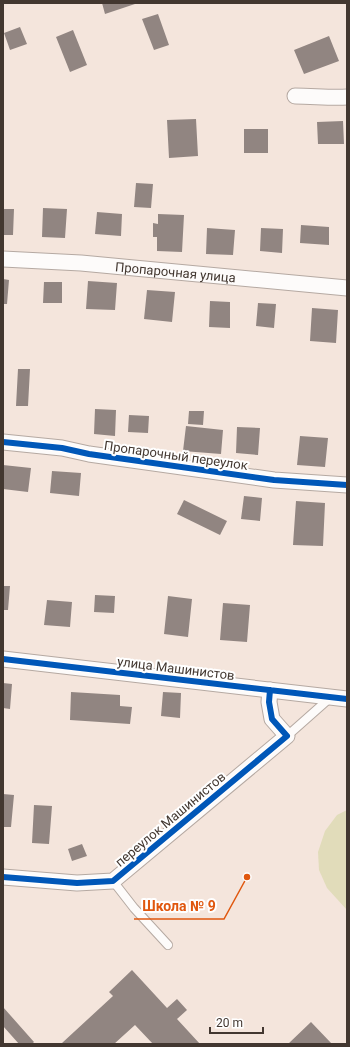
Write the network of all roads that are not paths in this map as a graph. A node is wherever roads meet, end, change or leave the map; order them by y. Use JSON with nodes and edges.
{"nodes":[{"id":1,"x":296,"y":96,"type":"dead end"},
{"id":2,"x":347,"y":97,"type":"edge"},
{"id":3,"x":3,"y":259,"type":"edge"},
{"id":4,"x":347,"y":288,"type":"edge"},
{"id":5,"x":3,"y":442,"type":"edge"},
{"id":6,"x":347,"y":485,"type":"edge"},
{"id":7,"x":3,"y":659,"type":"edge"},
{"id":8,"x":270,"y":690,"type":"junction"},
{"id":9,"x":331,"y":697,"type":"junction"},
{"id":10,"x":347,"y":699,"type":"edge"},
{"id":11,"x":287,"y":736,"type":"junction"},
{"id":12,"x":3,"y":877,"type":"edge"},
{"id":13,"x":113,"y":881,"type":"junction"},
{"id":14,"x":168,"y":945,"type":"dead end"}],
"edges":[{"from":1,"to":2,"type":"street"},
{"from":3,"to":4,"type":"street","name":"Пропарочная улица"},
{"from":5,"to":6,"type":"street","name":"Пропарочный переулок"},
{"from":7,"to":8,"type":"street","name":"улица Машинистов"},
{"from":8,"to":9,"type":"street","name":"улица Машинистов"},
{"from":8,"to":11,"type":"street"},
{"from":9,"to":10,"type":"street","name":"улица Машинистов"},
{"from":9,"to":11,"type":"lane"},
{"from":11,"to":13,"type":"street","name":"переулок Машинистов"},
{"from":12,"to":13,"type":"street","name":"переулок Машинистов"},
{"from":13,"to":14,"type":"lane"}]}
